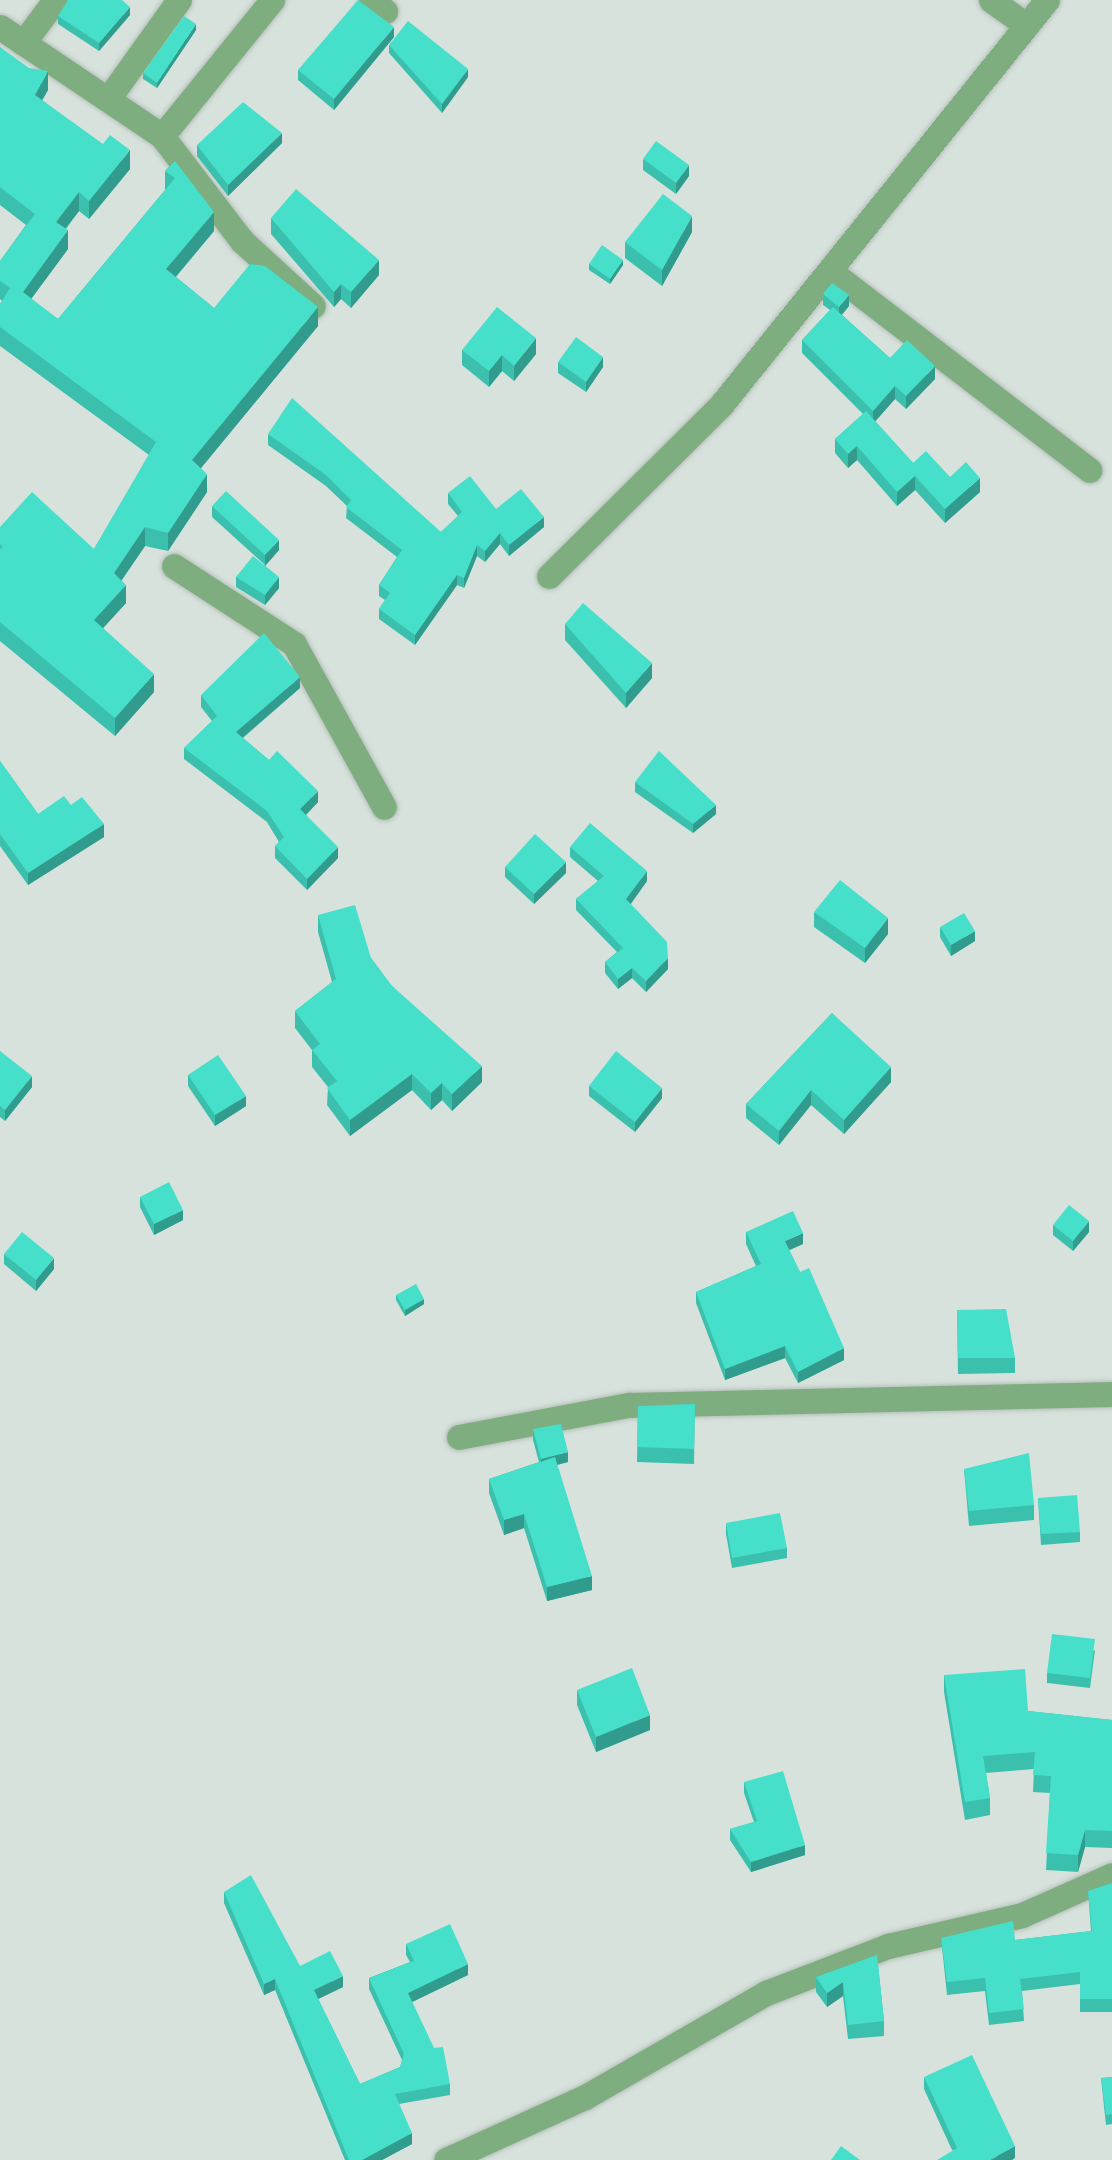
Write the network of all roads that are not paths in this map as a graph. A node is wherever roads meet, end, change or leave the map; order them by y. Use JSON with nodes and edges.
{"nodes":[{"id":1,"x":54,"y":0,"type":"edge"},
{"id":2,"x":179,"y":0,"type":"edge"},
{"id":3,"x":272,"y":0,"type":"edge"},
{"id":4,"x":991,"y":0,"type":"edge"},
{"id":5,"x":1046,"y":0,"type":"edge"},
{"id":6,"x":1026,"y":25,"type":"junction"},
{"id":7,"x":0,"y":27,"type":"edge"},
{"id":8,"x":23,"y":43,"type":"junction"},
{"id":9,"x":108,"y":99,"type":"junction"},
{"id":10,"x":162,"y":136,"type":"junction"},
{"id":11,"x":830,"y":270,"type":"junction"},
{"id":12,"x":318,"y":310,"type":"edge"},
{"id":13,"x":1089,"y":470,"type":"dead end"},
{"id":14,"x":174,"y":566,"type":"dead end"},
{"id":15,"x":549,"y":576,"type":"dead end"},
{"id":16,"x":384,"y":807,"type":"dead end"},
{"id":17,"x":1112,"y":1394,"type":"edge"},
{"id":18,"x":459,"y":1436,"type":"dead end"},
{"id":19,"x":1112,"y":1875,"type":"edge"},
{"id":20,"x":446,"y":2160,"type":"edge"}],
"edges":[{"from":1,"to":8,"type":"street"},
{"from":2,"to":9,"type":"street"},
{"from":3,"to":10,"type":"street"},
{"from":4,"to":6,"type":"street"},
{"from":5,"to":6,"type":"street"},
{"from":6,"to":11,"type":"street"},
{"from":7,"to":8,"type":"street"},
{"from":8,"to":9,"type":"street"},
{"from":9,"to":10,"type":"street"},
{"from":10,"to":12,"type":"street"},
{"from":11,"to":13,"type":"street"},
{"from":11,"to":15,"type":"street"},
{"from":14,"to":16,"type":"street"},
{"from":17,"to":18,"type":"street"},
{"from":19,"to":20,"type":"street"}]}
